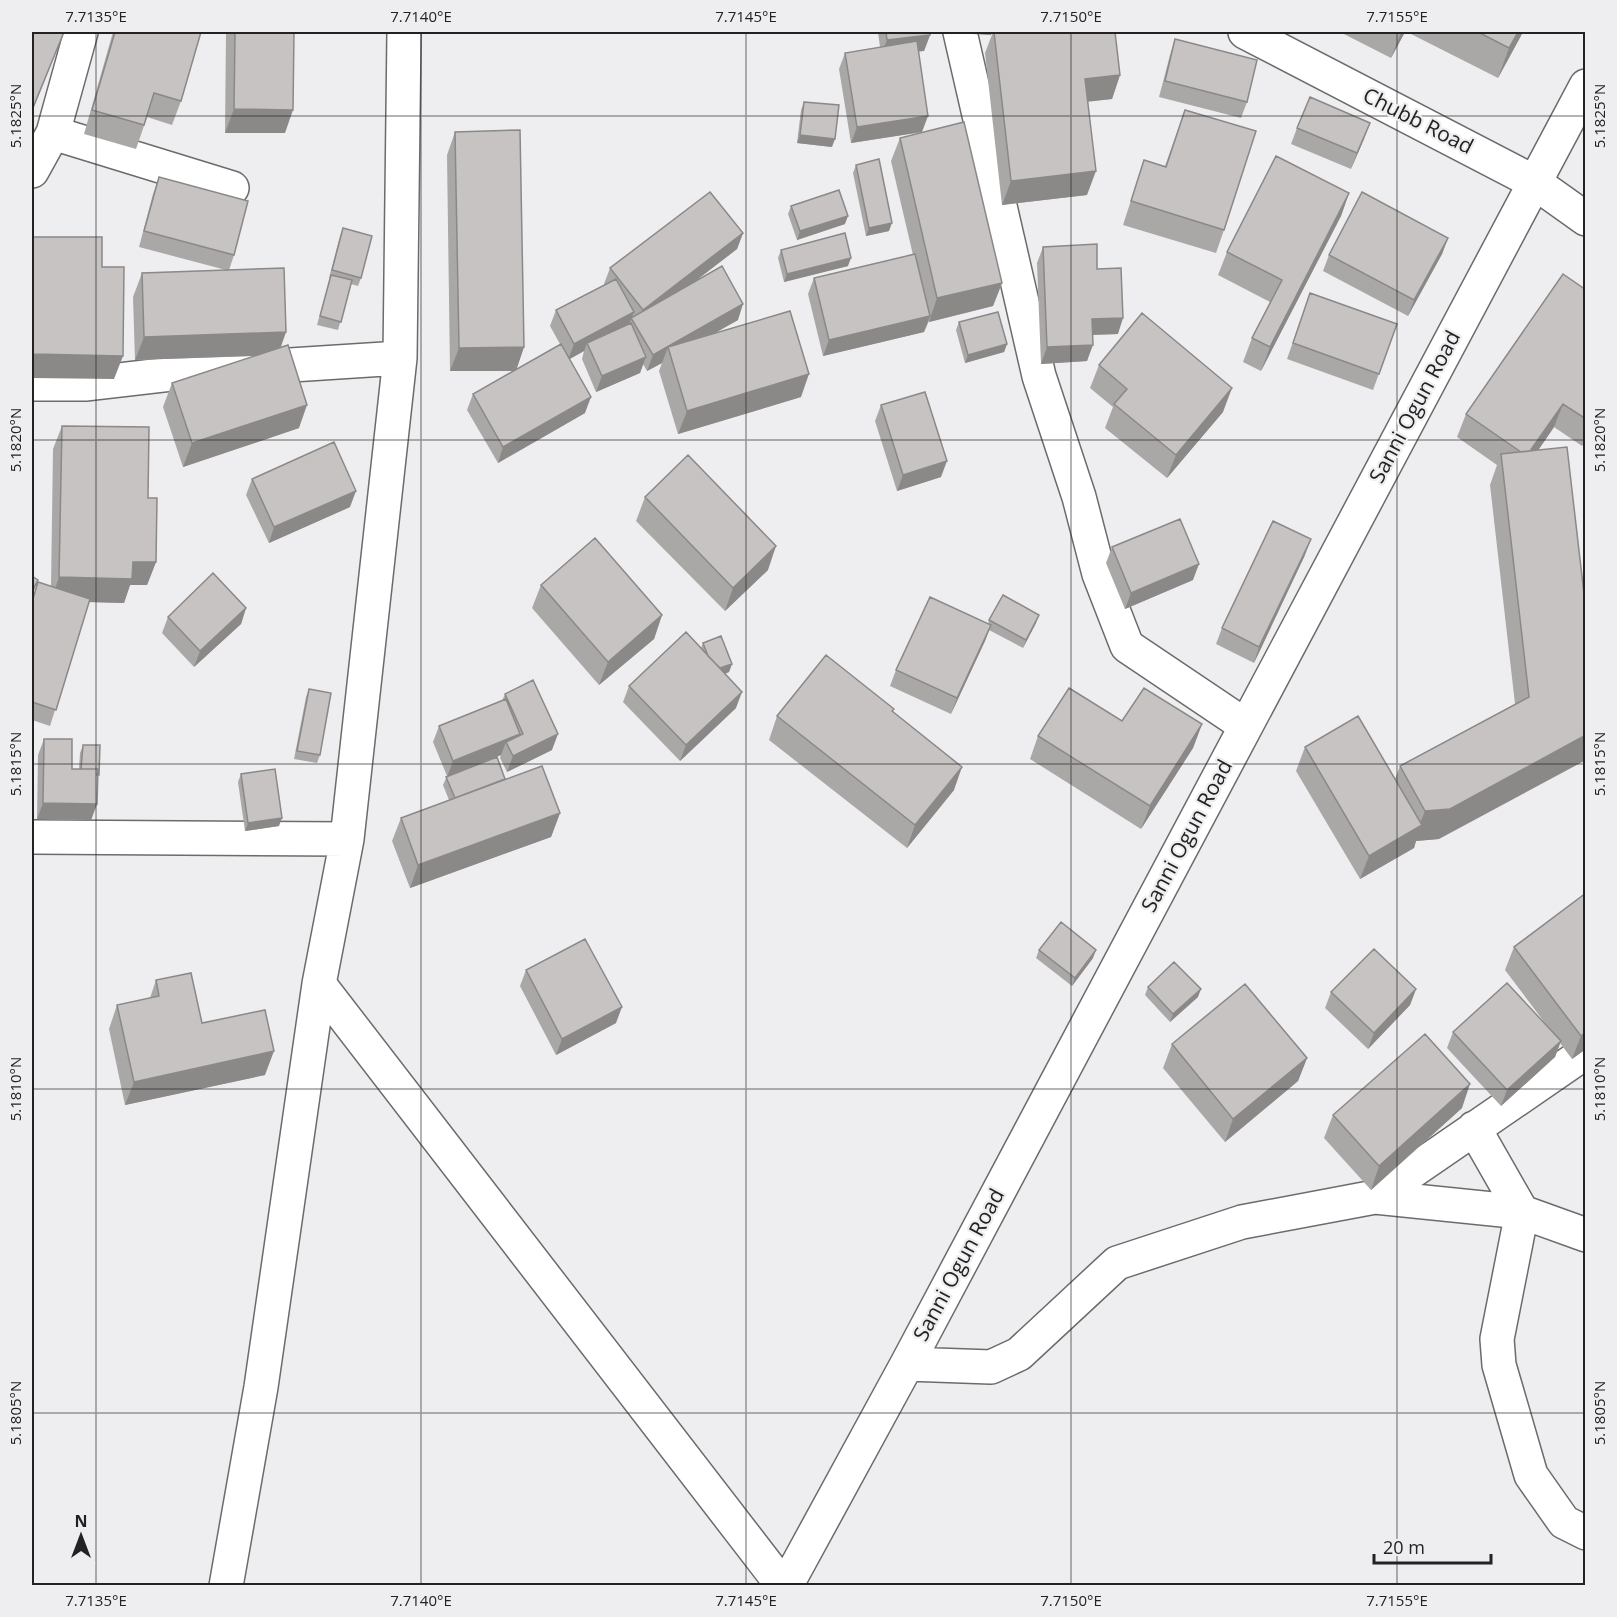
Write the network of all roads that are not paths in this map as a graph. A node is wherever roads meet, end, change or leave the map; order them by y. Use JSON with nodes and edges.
{"nodes":[{"id":1,"x":81,"y":32,"type":"edge"},
{"id":2,"x":404,"y":32,"type":"edge"},
{"id":3,"x":960,"y":32,"type":"edge"},
{"id":4,"x":1245,"y":32,"type":"edge"},
{"id":5,"x":1586,"y":86,"type":"edge"},
{"id":6,"x":53,"y":132,"type":"junction"},
{"id":7,"x":32,"y":171,"type":"edge"},
{"id":8,"x":1534,"y":182,"type":"junction"},
{"id":9,"x":232,"y":188,"type":"dead end"},
{"id":10,"x":1586,"y":219,"type":"edge"},
{"id":11,"x":400,"y":358,"type":"junction"},
{"id":12,"x":32,"y":384,"type":"edge"},
{"id":13,"x":1246,"y":726,"type":"junction"},
{"id":14,"x":32,"y":837,"type":"edge"},
{"id":15,"x":347,"y":839,"type":"junction"},
{"id":16,"x":319,"y":984,"type":"junction"},
{"id":17,"x":1586,"y":1052,"type":"edge"},
{"id":18,"x":1474,"y":1128,"type":"junction"},
{"id":19,"x":1375,"y":1197,"type":"junction"},
{"id":20,"x":1522,"y":1212,"type":"junction"},
{"id":21,"x":1586,"y":1235,"type":"edge"},
{"id":22,"x":907,"y":1364,"type":"junction"},
{"id":23,"x":1586,"y":1533,"type":"edge"},
{"id":24,"x":226,"y":1586,"type":"edge"},
{"id":25,"x":785,"y":1586,"type":"edge"}],
"edges":[{"from":1,"to":6,"type":"street"},
{"from":2,"to":11,"type":"street"},
{"from":3,"to":13,"type":"street"},
{"from":4,"to":8,"type":"street","name":"Chubb Road"},
{"from":5,"to":8,"type":"street","name":"Sanni Ogun Road"},
{"from":6,"to":7,"type":"street"},
{"from":6,"to":9,"type":"street"},
{"from":8,"to":10,"type":"street","name":"Chubb Road"},
{"from":8,"to":13,"type":"street","name":"Sanni Ogun Road"},
{"from":11,"to":12,"type":"street"},
{"from":11,"to":15,"type":"street"},
{"from":13,"to":22,"type":"street","name":"Sanni Ogun Road"},
{"from":14,"to":15,"type":"street"},
{"from":15,"to":16,"type":"street"},
{"from":16,"to":24,"type":"street"},
{"from":16,"to":25,"type":"street"},
{"from":17,"to":18,"type":"street"},
{"from":18,"to":19,"type":"street"},
{"from":18,"to":20,"type":"street"},
{"from":19,"to":20,"type":"street"},
{"from":19,"to":22,"type":"street"},
{"from":20,"to":21,"type":"street"},
{"from":20,"to":23,"type":"street"},
{"from":22,"to":25,"type":"street","name":"Sanni Ogun Road"}]}
